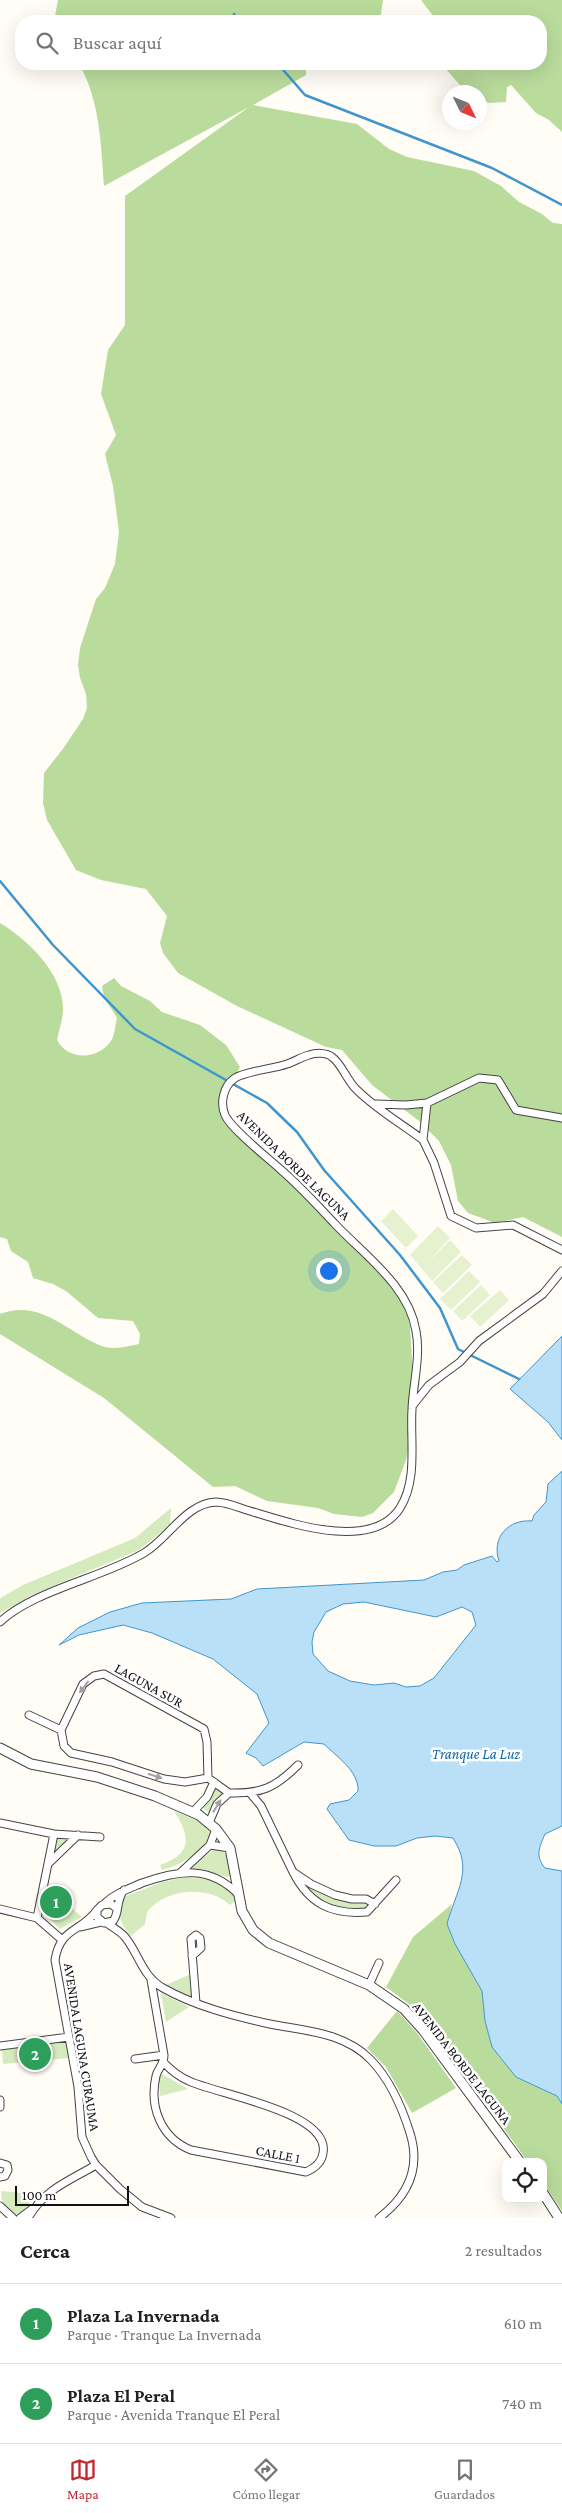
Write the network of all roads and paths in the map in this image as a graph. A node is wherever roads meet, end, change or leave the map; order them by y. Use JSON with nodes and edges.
{"nodes":[{"id":1,"x":427,"y":1102,"type":"junction"},
{"id":2,"x":376,"y":1104,"type":"junction"},
{"id":3,"x":562,"y":1118,"type":"edge"},
{"id":4,"x":423,"y":1140,"type":"junction"},
{"id":5,"x":562,"y":1250,"type":"edge"},
{"id":6,"x":562,"y":1271,"type":"edge"},
{"id":7,"x":412,"y":1408,"type":"junction"},
{"id":8,"x":0,"y":1622,"type":"edge"},
{"id":9,"x":29,"y":1715,"type":"dead end"},
{"id":10,"x":61,"y":1730,"type":"junction"},
{"id":11,"x":0,"y":1748,"type":"edge"},
{"id":12,"x":298,"y":1765,"type":"dead end"},
{"id":13,"x":211,"y":1780,"type":"junction"},
{"id":14,"x":229,"y":1793,"type":"junction"},
{"id":15,"x":251,"y":1794,"type":"junction"},
{"id":16,"x":194,"y":1812,"type":"junction"},
{"id":17,"x":0,"y":1823,"type":"edge"},
{"id":18,"x":212,"y":1826,"type":"junction"},
{"id":19,"x":54,"y":1834,"type":"junction"},
{"id":20,"x":78,"y":1835,"type":"junction"},
{"id":21,"x":100,"y":1837,"type":"dead end"},
{"id":22,"x":210,"y":1846,"type":"junction"},
{"id":23,"x":230,"y":1848,"type":"junction"},
{"id":24,"x":49,"y":1863,"type":"junction"},
{"id":25,"x":181,"y":1872,"type":"junction"},
{"id":26,"x":293,"y":1872,"type":"junction"},
{"id":27,"x":237,"y":1876,"type":"junction"},
{"id":28,"x":396,"y":1880,"type":"dead end"},
{"id":29,"x":222,"y":1881,"type":"junction"},
{"id":30,"x":125,"y":1890,"type":"junction"},
{"id":31,"x":239,"y":1896,"type":"junction"},
{"id":32,"x":105,"y":1903,"type":"junction"},
{"id":33,"x":375,"y":1904,"type":"junction"},
{"id":34,"x":116,"y":1908,"type":"junction"},
{"id":35,"x":0,"y":1909,"type":"edge"},
{"id":36,"x":97,"y":1910,"type":"junction"},
{"id":37,"x":37,"y":1918,"type":"junction"},
{"id":38,"x":115,"y":1919,"type":"junction"},
{"id":39,"x":104,"y":1923,"type":"junction"},
{"id":40,"x":70,"y":1930,"type":"junction"},
{"id":41,"x":121,"y":1933,"type":"junction"},
{"id":42,"x":61,"y":1940,"type":"junction"},
{"id":43,"x":192,"y":1956,"type":"dead end"},
{"id":44,"x":378,"y":1963,"type":"dead end"},
{"id":45,"x":151,"y":1980,"type":"junction"},
{"id":46,"x":369,"y":1985,"type":"junction"},
{"id":47,"x":196,"y":2003,"type":"junction"},
{"id":48,"x":69,"y":2037,"type":"junction"},
{"id":49,"x":0,"y":2046,"type":"edge"},
{"id":50,"x":135,"y":2059,"type":"dead end"},
{"id":51,"x":164,"y":2059,"type":"junction"},
{"id":52,"x":0,"y":2100,"type":"edge"},
{"id":53,"x":0,"y":2108,"type":"edge"},
{"id":54,"x":517,"y":2158,"type":"edge"},
{"id":55,"x":0,"y":2163,"type":"edge"},
{"id":56,"x":96,"y":2165,"type":"junction"},
{"id":57,"x":0,"y":2177,"type":"edge"},
{"id":58,"x":547,"y":2199,"type":"edge"},
{"id":59,"x":0,"y":2206,"type":"edge"},
{"id":60,"x":32,"y":2209,"type":"junction"},
{"id":61,"x":13,"y":2218,"type":"edge"},
{"id":62,"x":20,"y":2218,"type":"edge"},
{"id":63,"x":28,"y":2218,"type":"edge"},
{"id":64,"x":171,"y":2218,"type":"edge"},
{"id":65,"x":379,"y":2218,"type":"edge"},
{"id":66,"x":559,"y":2218,"type":"edge"}],
"edges":[{"from":1,"to":2,"type":"street"},
{"from":1,"to":3,"type":"street"},
{"from":1,"to":4,"type":"street"},
{"from":2,"to":4,"type":"street","name":"AVENIDA BORDE LAGUNA"},
{"from":2,"to":7,"type":"street","name":"AVENIDA BORDE LAGUNA"},
{"from":4,"to":5,"type":"street"},
{"from":6,"to":7,"type":"street"},
{"from":7,"to":8,"type":"street","name":"AVENIDA BORDE LAGUNA"},
{"from":9,"to":10,"type":"street"},
{"from":10,"to":13,"type":"street","one_way":true},
{"from":13,"to":10,"type":"street","name":"LAGUNA SUR","one_way":true},
{"from":11,"to":16,"type":"street","name":"AVENIDA BORDE LAGUNA"},
{"from":12,"to":15,"type":"street"},
{"from":13,"to":14,"type":"street"},
{"from":13,"to":16,"type":"street"},
{"from":14,"to":15,"type":"street"},
{"from":18,"to":14,"type":"street","name":"AVENIDA LAGUNA CURAUMA","one_way":true},
{"from":15,"to":26,"type":"street"},
{"from":16,"to":18,"type":"street","name":"AVENIDA BORDE LAGUNA"},
{"from":17,"to":19,"type":"street"},
{"from":18,"to":22,"type":"street","name":"AVENIDA LAGUNA CURAUMA"},
{"from":18,"to":23,"type":"street","name":"AVENIDA BORDE LAGUNA"},
{"from":19,"to":20,"type":"street"},
{"from":19,"to":24,"type":"street"},
{"from":20,"to":21,"type":"street"},
{"from":20,"to":24,"type":"street"},
{"from":22,"to":23,"type":"street"},
{"from":22,"to":25,"type":"street","name":"AVENIDA LAGUNA CURAUMA"},
{"from":23,"to":27,"type":"street","name":"AVENIDA BORDE LAGUNA"},
{"from":24,"to":37,"type":"street"},
{"from":25,"to":29,"type":"street","name":"AVENIDA LAGUNA CURAUMA"},
{"from":25,"to":30,"type":"street","name":"AVENIDA LAGUNA CURAUMA"},
{"from":26,"to":33,"type":"street"},
{"from":26,"to":33,"type":"street"},
{"from":27,"to":29,"type":"street"},
{"from":27,"to":31,"type":"street","name":"AVENIDA BORDE LAGUNA"},
{"from":28,"to":33,"type":"street"},
{"from":29,"to":31,"type":"street","name":"AVENIDA LAGUNA CURAUMA"},
{"from":30,"to":32,"type":"street","name":"AVENIDA LAGUNA CURAUMA"},
{"from":30,"to":34,"type":"street"},
{"from":31,"to":46,"type":"street","name":"AVENIDA BORDE LAGUNA"},
{"from":32,"to":34,"type":"street"},
{"from":32,"to":36,"type":"street","name":"AVENIDA LAGUNA CURAUMA"},
{"from":34,"to":38,"type":"street"},
{"from":35,"to":37,"type":"street"},
{"from":36,"to":39,"type":"street"},
{"from":36,"to":40,"type":"street","name":"AVENIDA LAGUNA CURAUMA"},
{"from":37,"to":42,"type":"street"},
{"from":38,"to":39,"type":"street"},
{"from":38,"to":41,"type":"street"},
{"from":39,"to":40,"type":"street"},
{"from":39,"to":41,"type":"street"},
{"from":40,"to":42,"type":"street","name":"AVENIDA LAGUNA CURAUMA"},
{"from":41,"to":45,"type":"street"},
{"from":42,"to":48,"type":"street","name":"AVENIDA LAGUNA CURAUMA"},
{"from":43,"to":47,"type":"street"},
{"from":44,"to":46,"type":"street"},
{"from":45,"to":47,"type":"street"},
{"from":45,"to":51,"type":"street"},
{"from":46,"to":54,"type":"street","name":"AVENIDA BORDE LAGUNA"},
{"from":47,"to":65,"type":"street"},
{"from":48,"to":49,"type":"street"},
{"from":48,"to":56,"type":"street","name":"AVENIDA LAGUNA CURAUMA"},
{"from":50,"to":51,"type":"street"},
{"from":51,"to":51,"type":"street","name":"CALLE 1"},
{"from":52,"to":53,"type":"street"},
{"from":55,"to":57,"type":"street"},
{"from":56,"to":60,"type":"street"},
{"from":56,"to":64,"type":"street","name":"AVENIDA LAGUNA CURAUMA"},
{"from":58,"to":66,"type":"street"},
{"from":59,"to":61,"type":"street"},
{"from":60,"to":62,"type":"street"},
{"from":60,"to":63,"type":"street"}]}
